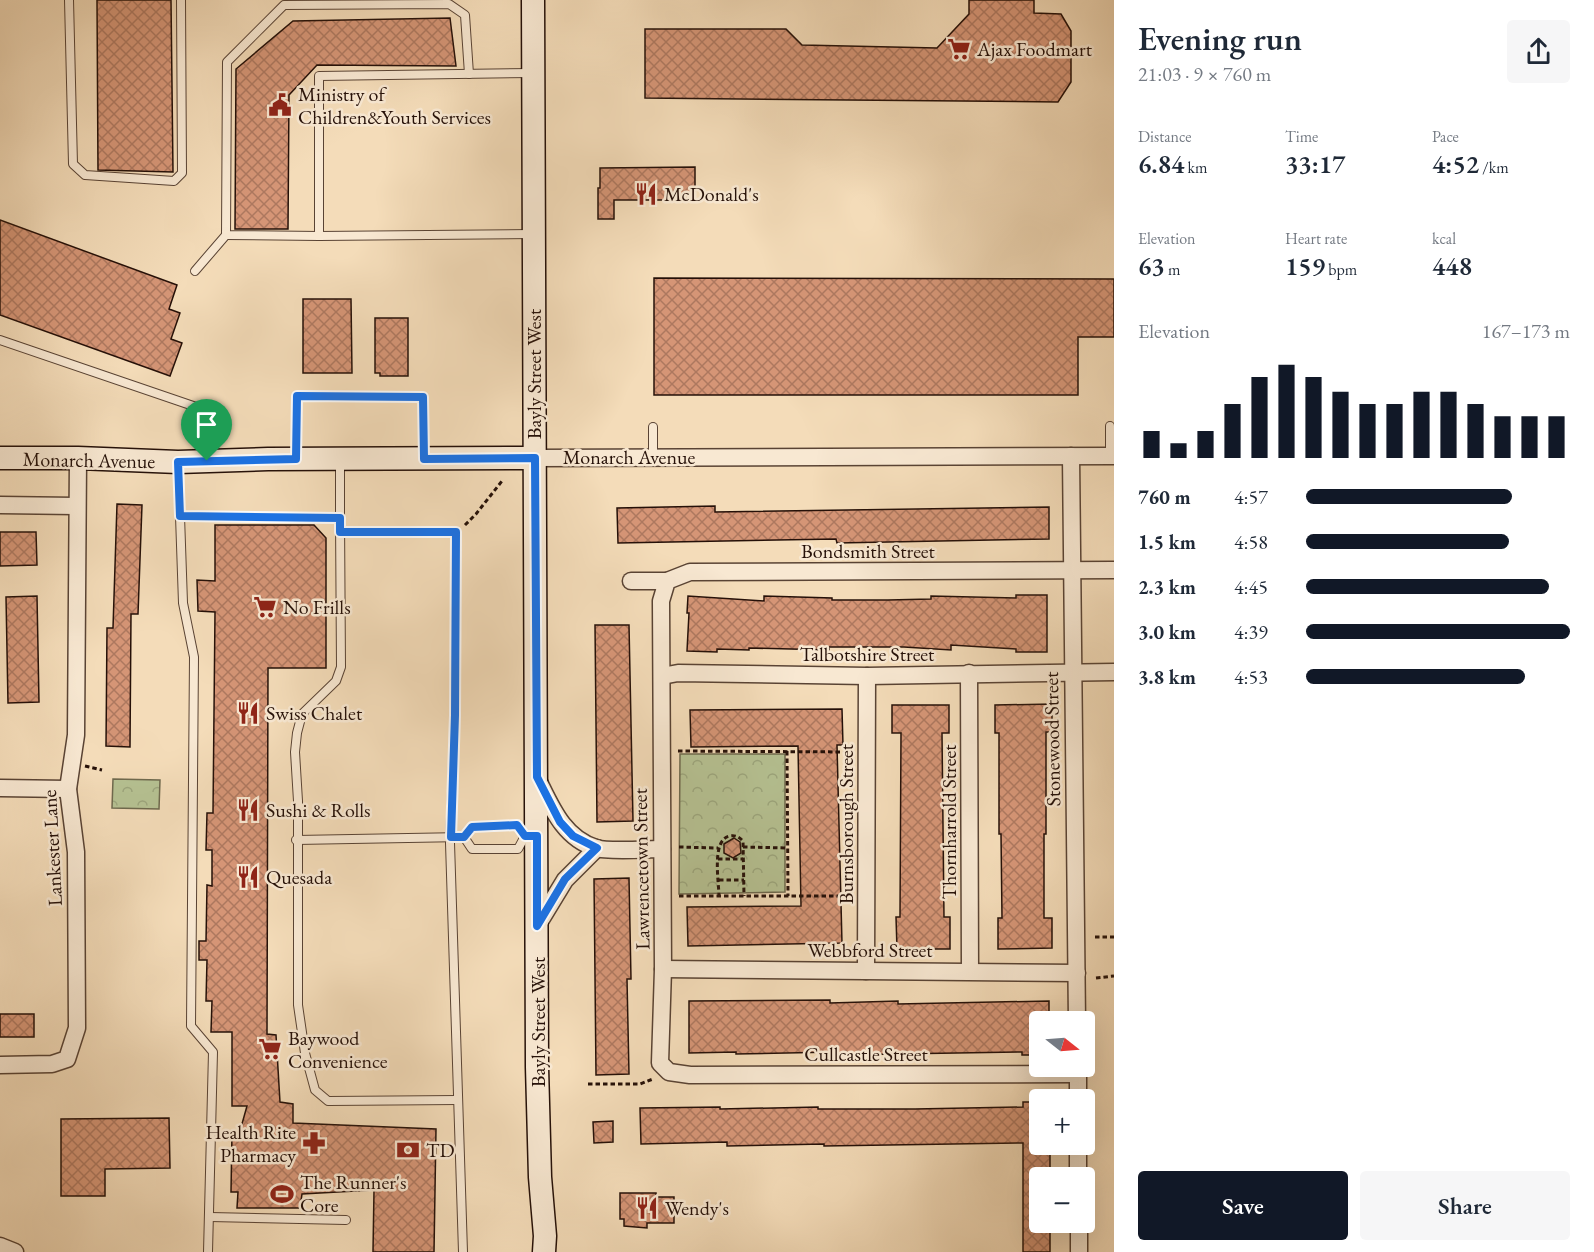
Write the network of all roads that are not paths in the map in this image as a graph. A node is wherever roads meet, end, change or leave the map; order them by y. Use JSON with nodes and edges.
{"nodes":[{"id":1,"x":69,"y":0,"type":"edge"},
{"id":2,"x":181,"y":0,"type":"edge"},
{"id":3,"x":533,"y":0,"type":"edge"},
{"id":4,"x":533,"y":73,"type":"junction"},
{"id":5,"x":469,"y":74,"type":"junction"},
{"id":6,"x":226,"y":234,"type":"junction"},
{"id":7,"x":534,"y":234,"type":"junction"},
{"id":8,"x":319,"y":236,"type":"junction"},
{"id":9,"x":195,"y":271,"type":"dead end"},
{"id":10,"x":0,"y":340,"type":"edge"},
{"id":11,"x":1110,"y":426,"type":"dead end"},
{"id":12,"x":653,"y":427,"type":"dead end"},
{"id":13,"x":1071,"y":456,"type":"junction"},
{"id":14,"x":1112,"y":456,"type":"edge"},
{"id":15,"x":653,"y":457,"type":"junction"},
{"id":16,"x":0,"y":458,"type":"edge"},
{"id":17,"x":78,"y":458,"type":"junction"},
{"id":18,"x":535,"y":458,"type":"junction"},
{"id":19,"x":296,"y":459,"type":"junction"},
{"id":20,"x":340,"y":459,"type":"junction"},
{"id":21,"x":424,"y":459,"type":"junction"},
{"id":22,"x":207,"y":461,"type":"junction"},
{"id":23,"x":178,"y":462,"type":"junction"},
{"id":24,"x":0,"y":505,"type":"edge"},
{"id":25,"x":76,"y":506,"type":"junction"},
{"id":26,"x":180,"y":516,"type":"junction"},
{"id":27,"x":340,"y":518,"type":"junction"},
{"id":28,"x":340,"y":532,"type":"junction"},
{"id":29,"x":1114,"y":570,"type":"edge"},
{"id":30,"x":1071,"y":571,"type":"junction"},
{"id":31,"x":631,"y":580,"type":"dead end"},
{"id":32,"x":667,"y":581,"type":"junction"},
{"id":33,"x":1114,"y":672,"type":"edge"},
{"id":34,"x":1072,"y":673,"type":"junction"},
{"id":35,"x":969,"y":674,"type":"junction"},
{"id":36,"x":662,"y":676,"type":"junction"},
{"id":37,"x":867,"y":676,"type":"junction"},
{"id":38,"x":537,"y":777,"type":"junction"},
{"id":39,"x":0,"y":788,"type":"edge"},
{"id":40,"x":68,"y":789,"type":"junction"},
{"id":41,"x":531,"y":836,"type":"junction"},
{"id":42,"x":451,"y":837,"type":"junction"},
{"id":43,"x":464,"y":837,"type":"junction"},
{"id":44,"x":296,"y":840,"type":"junction"},
{"id":45,"x":597,"y":848,"type":"junction"},
{"id":46,"x":662,"y":849,"type":"junction"},
{"id":47,"x":537,"y":926,"type":"junction"},
{"id":48,"x":663,"y":969,"type":"junction"},
{"id":49,"x":866,"y":971,"type":"junction"},
{"id":50,"x":970,"y":971,"type":"junction"},
{"id":51,"x":1077,"y":973,"type":"junction"},
{"id":52,"x":1077,"y":1011,"type":"edge"},
{"id":53,"x":0,"y":1065,"type":"edge"},
{"id":54,"x":664,"y":1068,"type":"joint"},
{"id":55,"x":1029,"y":1071,"type":"edge"},
{"id":56,"x":458,"y":1100,"type":"junction"},
{"id":57,"x":210,"y":1217,"type":"junction"},
{"id":58,"x":346,"y":1220,"type":"dead end"},
{"id":59,"x":1079,"y":1233,"type":"edge"},
{"id":60,"x":0,"y":1246,"type":"edge"},
{"id":61,"x":15,"y":1252,"type":"edge"},
{"id":62,"x":208,"y":1252,"type":"edge"},
{"id":63,"x":463,"y":1252,"type":"edge"},
{"id":64,"x":544,"y":1252,"type":"edge"},
{"id":65,"x":1079,"y":1252,"type":"edge"}],
"edges":[{"from":1,"to":2,"type":"lane"},
{"from":3,"to":4,"type":"main road","name":"Bayly Street West"},
{"from":4,"to":5,"type":"lane"},
{"from":4,"to":7,"type":"main road","name":"Bayly Street West"},
{"from":5,"to":6,"type":"lane"},
{"from":5,"to":8,"type":"lane"},
{"from":6,"to":8,"type":"lane"},
{"from":6,"to":9,"type":"lane"},
{"from":7,"to":8,"type":"lane"},
{"from":7,"to":18,"type":"main road","name":"Bayly Street West"},
{"from":10,"to":22,"type":"lane"},
{"from":11,"to":14,"type":"lane"},
{"from":12,"to":15,"type":"lane"},
{"from":13,"to":14,"type":"street","name":"Monarch Avenue"},
{"from":13,"to":15,"type":"street","name":"Monarch Avenue"},
{"from":13,"to":30,"type":"street","name":"Stonewood Street"},
{"from":15,"to":18,"type":"street","name":"Monarch Avenue"},
{"from":16,"to":17,"type":"main road","name":"Monarch Avenue"},
{"from":17,"to":23,"type":"main road","name":"Monarch Avenue"},
{"from":17,"to":25,"type":"street","name":"Lankester Lane"},
{"from":18,"to":21,"type":"main road","name":"Monarch Avenue"},
{"from":18,"to":38,"type":"main road","name":"Bayly Street West"},
{"from":19,"to":20,"type":"main road","name":"Monarch Avenue"},
{"from":19,"to":21,"type":"lane"},
{"from":19,"to":22,"type":"main road","name":"Monarch Avenue"},
{"from":20,"to":21,"type":"main road","name":"Monarch Avenue"},
{"from":20,"to":27,"type":"lane"},
{"from":22,"to":23,"type":"main road","name":"Monarch Avenue"},
{"from":23,"to":26,"type":"lane"},
{"from":24,"to":25,"type":"street"},
{"from":25,"to":40,"type":"street","name":"Lankester Lane"},
{"from":26,"to":27,"type":"lane"},
{"from":26,"to":57,"type":"lane"},
{"from":27,"to":28,"type":"lane"},
{"from":28,"to":42,"type":"lane"},
{"from":28,"to":44,"type":"lane"},
{"from":29,"to":30,"type":"street","name":"Bondsmith Street"},
{"from":30,"to":32,"type":"street","name":"Bondsmith Street"},
{"from":30,"to":34,"type":"street","name":"Stonewood Street"},
{"from":31,"to":32,"type":"street","name":"Bondsmith Street"},
{"from":32,"to":36,"type":"street"},
{"from":33,"to":34,"type":"street","name":"Talbotshire Street"},
{"from":34,"to":35,"type":"street","name":"Talbotshire Street"},
{"from":34,"to":51,"type":"street","name":"Stonewood Street"},
{"from":35,"to":37,"type":"street","name":"Talbotshire Street"},
{"from":35,"to":50,"type":"street","name":"Thornharrold Street"},
{"from":36,"to":37,"type":"street","name":"Talbotshire Street"},
{"from":36,"to":46,"type":"street","name":"Lawrencetown Street"},
{"from":37,"to":49,"type":"street","name":"Burnsborough Street"},
{"from":38,"to":41,"type":"main road","name":"Bayly Street West"},
{"from":38,"to":45,"type":"street"},
{"from":39,"to":40,"type":"street"},
{"from":40,"to":53,"type":"street","name":"Lankester Lane"},
{"from":41,"to":43,"type":"lane"},
{"from":41,"to":43,"type":"lane"},
{"from":41,"to":47,"type":"main road","name":"Bayly Street West"},
{"from":42,"to":43,"type":"lane"},
{"from":42,"to":44,"type":"lane"},
{"from":42,"to":56,"type":"lane"},
{"from":44,"to":56,"type":"lane"},
{"from":45,"to":46,"type":"street"},
{"from":45,"to":47,"type":"street"},
{"from":46,"to":48,"type":"street","name":"Lawrencetown Street"},
{"from":47,"to":64,"type":"main road","name":"Bayly Street West"},
{"from":48,"to":49,"type":"street","name":"Webbford Street"},
{"from":48,"to":54,"type":"street","name":"Lawrencetown Street"},
{"from":49,"to":50,"type":"street","name":"Webbford Street"},
{"from":50,"to":51,"type":"street","name":"Webbford Street"},
{"from":51,"to":52,"type":"street","name":"Stonewood Street"},
{"from":54,"to":55,"type":"street","name":"Cullcastle Street"},
{"from":56,"to":63,"type":"lane"},
{"from":57,"to":58,"type":"lane"},
{"from":57,"to":62,"type":"lane"},
{"from":59,"to":65,"type":"street"},
{"from":60,"to":61,"type":"street"}]}
